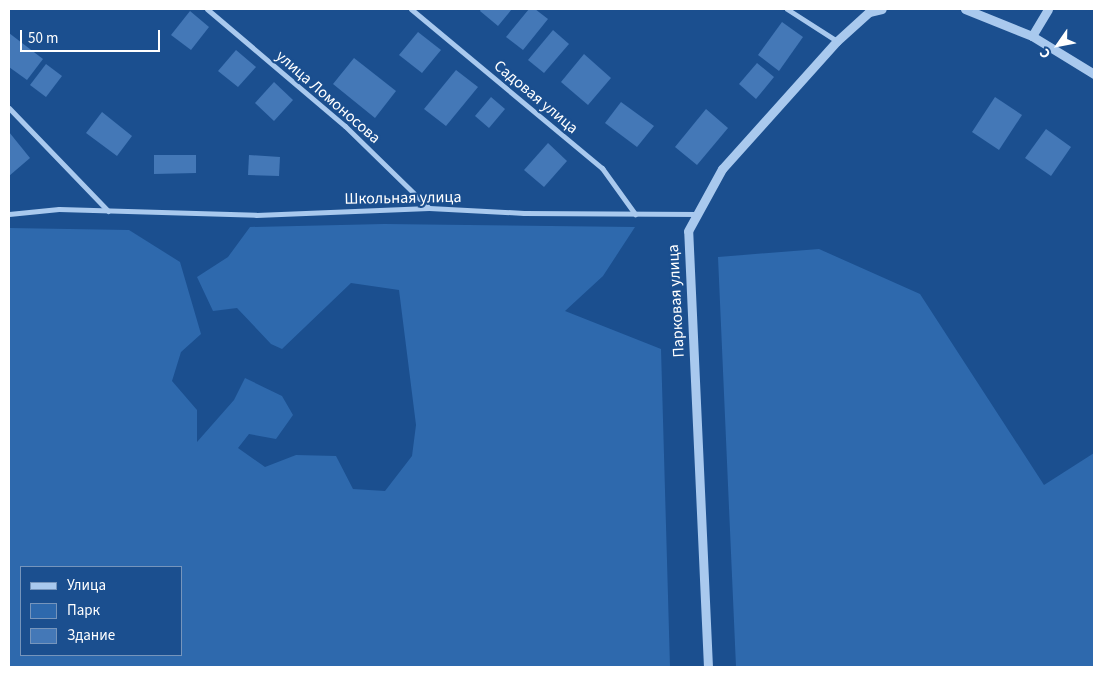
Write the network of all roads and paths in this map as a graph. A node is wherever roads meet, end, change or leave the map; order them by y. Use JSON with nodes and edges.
{"nodes":[{"id":1,"x":207,"y":9,"type":"edge"},
{"id":2,"x":411,"y":9,"type":"edge"},
{"id":3,"x":787,"y":9,"type":"edge"},
{"id":4,"x":882,"y":9,"type":"edge"},
{"id":5,"x":965,"y":9,"type":"edge"},
{"id":6,"x":1048,"y":9,"type":"edge"},
{"id":7,"x":1032,"y":36,"type":"junction"},
{"id":8,"x":837,"y":41,"type":"junction"},
{"id":9,"x":1094,"y":74,"type":"edge"},
{"id":10,"x":9,"y":108,"type":"edge"},
{"id":11,"x":429,"y":208,"type":"junction"},
{"id":12,"x":108,"y":211,"type":"junction"},
{"id":13,"x":9,"y":214,"type":"edge"},
{"id":14,"x":635,"y":214,"type":"junction"},
{"id":15,"x":698,"y":214,"type":"junction"},
{"id":16,"x":708,"y":667,"type":"edge"}],
"edges":[{"from":1,"to":11,"type":"street","name":"улица Ломоносова"},
{"from":2,"to":14,"type":"street","name":"Садовая улица"},
{"from":3,"to":8,"type":"street"},
{"from":4,"to":8,"type":"street","name":"Парковая улица"},
{"from":5,"to":7,"type":"street"},
{"from":6,"to":7,"type":"street"},
{"from":7,"to":9,"type":"street"},
{"from":8,"to":15,"type":"street","name":"Парковая улица"},
{"from":10,"to":12,"type":"street"},
{"from":11,"to":12,"type":"street","name":"Школьная улица"},
{"from":11,"to":14,"type":"street","name":"Школьная улица"},
{"from":12,"to":13,"type":"street","name":"Школьная улица"},
{"from":14,"to":15,"type":"street","name":"Школьная улица"},
{"from":15,"to":16,"type":"street","name":"Парковая улица"}]}
